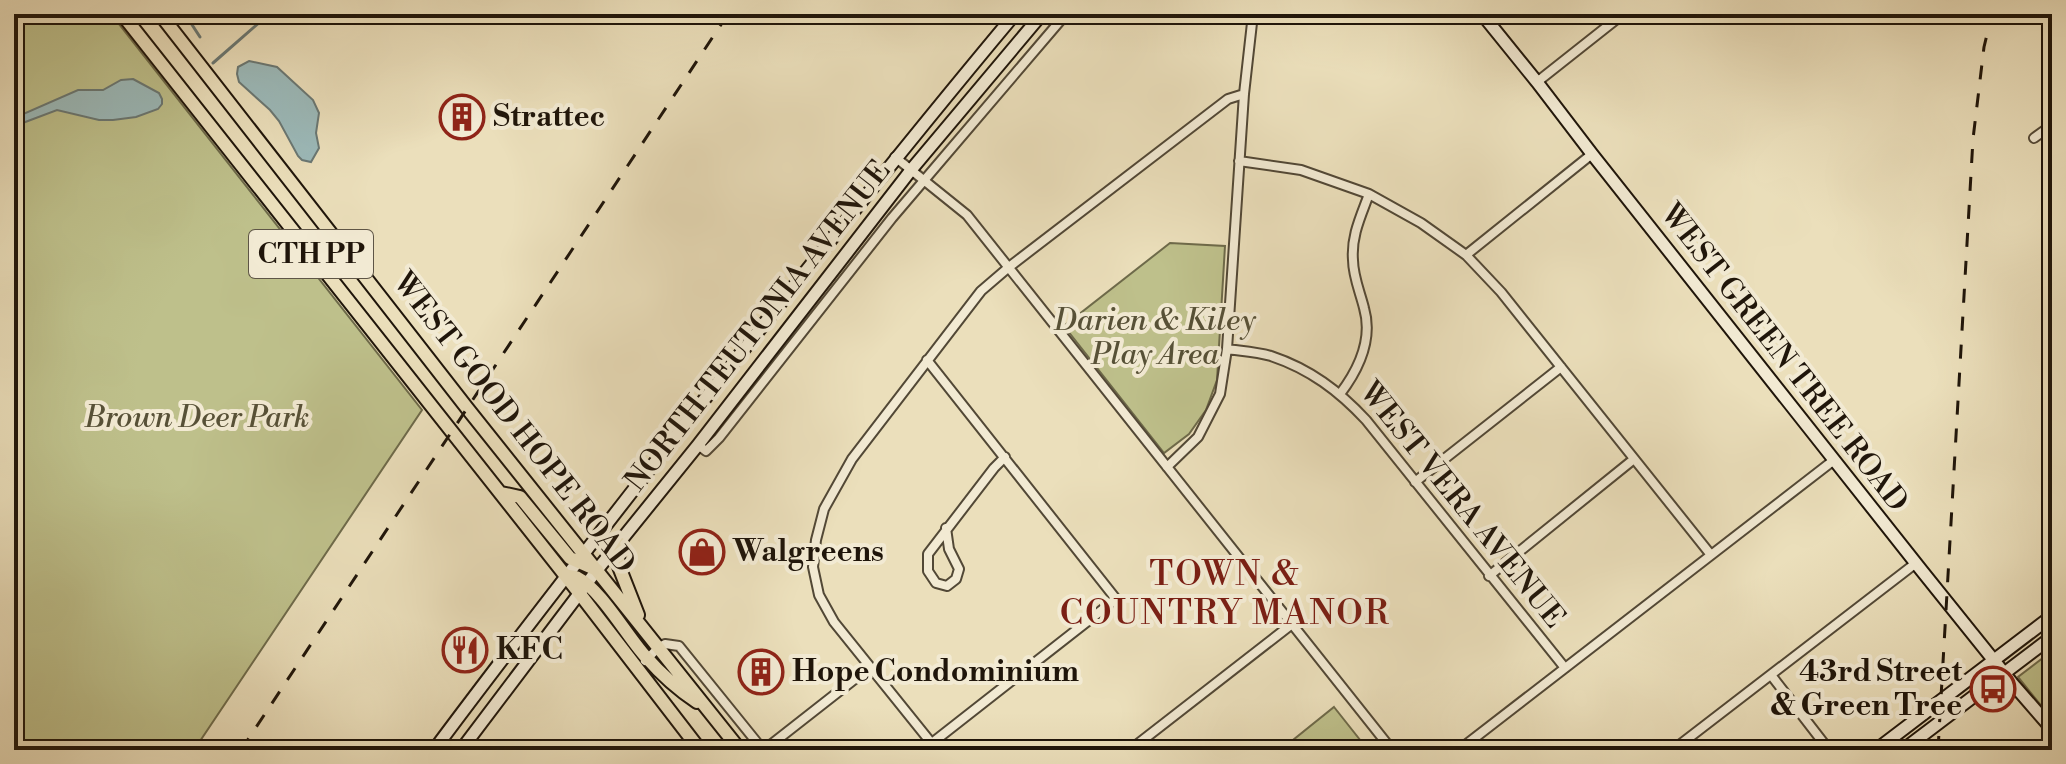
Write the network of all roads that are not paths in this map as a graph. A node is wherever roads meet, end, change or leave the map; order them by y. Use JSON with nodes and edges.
{"nodes":[{"id":1,"x":122,"y":14,"type":"edge"},
{"id":2,"x":160,"y":14,"type":"edge"},
{"id":3,"x":1015,"y":14,"type":"edge"},
{"id":4,"x":1042,"y":14,"type":"edge"},
{"id":5,"x":1066,"y":14,"type":"edge"},
{"id":6,"x":1253,"y":14,"type":"edge"},
{"id":7,"x":1482,"y":14,"type":"edge"},
{"id":8,"x":1623,"y":14,"type":"edge"},
{"id":9,"x":1537,"y":82,"type":"junction"},
{"id":10,"x":1244,"y":94,"type":"junction"},
{"id":11,"x":2052,"y":125,"type":"edge"},
{"id":12,"x":2034,"y":138,"type":"dead end"},
{"id":13,"x":1592,"y":154,"type":"junction"},
{"id":14,"x":895,"y":157,"type":"junction"},
{"id":15,"x":1239,"y":161,"type":"junction"},
{"id":16,"x":911,"y":170,"type":"junction"},
{"id":17,"x":924,"y":180,"type":"junction"},
{"id":18,"x":1369,"y":194,"type":"junction"},
{"id":19,"x":1466,"y":255,"type":"junction"},
{"id":20,"x":1009,"y":267,"type":"junction"},
{"id":21,"x":1227,"y":349,"type":"junction"},
{"id":22,"x":927,"y":360,"type":"junction"},
{"id":23,"x":1561,"y":367,"type":"junction"},
{"id":24,"x":1340,"y":394,"type":"junction"},
{"id":25,"x":702,"y":448,"type":"junction"},
{"id":26,"x":1005,"y":457,"type":"junction"},
{"id":27,"x":1634,"y":459,"type":"junction"},
{"id":28,"x":1834,"y":460,"type":"junction"},
{"id":29,"x":1167,"y":467,"type":"junction"},
{"id":30,"x":1415,"y":482,"type":"junction"},
{"id":31,"x":501,"y":493,"type":"junction"},
{"id":32,"x":946,"y":528,"type":"junction"},
{"id":33,"x":619,"y":543,"type":"junction"},
{"id":34,"x":1711,"y":555,"type":"junction"},
{"id":35,"x":580,"y":558,"type":"junction"},
{"id":36,"x":1916,"y":563,"type":"junction"},
{"id":37,"x":597,"y":570,"type":"junction"},
{"id":38,"x":565,"y":575,"type":"junction"},
{"id":39,"x":1489,"y":576,"type":"junction"},
{"id":40,"x":583,"y":590,"type":"junction"},
{"id":41,"x":2052,"y":616,"type":"edge"},
{"id":42,"x":1292,"y":624,"type":"junction"},
{"id":43,"x":644,"y":629,"type":"junction"},
{"id":44,"x":2052,"y":637,"type":"edge"},
{"id":45,"x":664,"y":645,"type":"junction"},
{"id":46,"x":647,"y":659,"type":"junction"},
{"id":47,"x":1994,"y":659,"type":"junction"},
{"id":48,"x":870,"y":667,"type":"junction"},
{"id":49,"x":1565,"y":668,"type":"junction"},
{"id":50,"x":638,"y":669,"type":"junction"},
{"id":51,"x":2004,"y":673,"type":"junction"},
{"id":52,"x":1771,"y":675,"type":"junction"},
{"id":53,"x":706,"y":708,"type":"junction"},
{"id":54,"x":2052,"y":729,"type":"edge"},
{"id":55,"x":935,"y":747,"type":"edge"},
{"id":56,"x":434,"y":750,"type":"edge"},
{"id":57,"x":461,"y":750,"type":"edge"},
{"id":58,"x":700,"y":750,"type":"edge"},
{"id":59,"x":740,"y":750,"type":"edge"},
{"id":60,"x":764,"y":750,"type":"edge"},
{"id":61,"x":1130,"y":750,"type":"edge"},
{"id":62,"x":1392,"y":750,"type":"edge"},
{"id":63,"x":1459,"y":750,"type":"edge"},
{"id":64,"x":1673,"y":750,"type":"edge"},
{"id":65,"x":1829,"y":750,"type":"edge"},
{"id":66,"x":1876,"y":750,"type":"edge"},
{"id":67,"x":1903,"y":750,"type":"edge"}],
"edges":[{"from":1,"to":31,"type":"main road","name":"WEST GOOD HOPE ROAD","number":"CTH PP"},
{"from":2,"to":35,"type":"main road","name":"WEST GOOD HOPE ROAD","number":"CTH PP"},
{"from":3,"to":14,"type":"main road","name":"NORTH TEUTONIA AVENUE"},
{"from":4,"to":16,"type":"main road","name":"NORTH TEUTONIA AVENUE"},
{"from":5,"to":17,"type":"street","name":"NORTH TEUTONIA AVENUE"},
{"from":6,"to":10,"type":"street"},
{"from":7,"to":9,"type":"main road","name":"WEST GREEN TREE ROAD"},
{"from":8,"to":9,"type":"street"},
{"from":9,"to":13,"type":"main road","name":"WEST GREEN TREE ROAD"},
{"from":10,"to":15,"type":"street"},
{"from":10,"to":20,"type":"street"},
{"from":11,"to":12,"type":"street"},
{"from":13,"to":19,"type":"street"},
{"from":13,"to":28,"type":"main road","name":"WEST GREEN TREE ROAD"},
{"from":14,"to":16,"type":"street"},
{"from":14,"to":35,"type":"main road","name":"NORTH TEUTONIA AVENUE"},
{"from":15,"to":18,"type":"street"},
{"from":15,"to":21,"type":"street"},
{"from":16,"to":17,"type":"street"},
{"from":16,"to":25,"type":"main road","name":"NORTH TEUTONIA AVENUE"},
{"from":17,"to":20,"type":"street"},
{"from":17,"to":25,"type":"street","name":"NORTH TEUTONIA AVENUE"},
{"from":18,"to":19,"type":"street"},
{"from":18,"to":24,"type":"street"},
{"from":19,"to":23,"type":"street"},
{"from":20,"to":22,"type":"street"},
{"from":20,"to":29,"type":"street"},
{"from":21,"to":24,"type":"street","name":"WEST VERA AVENUE"},
{"from":21,"to":29,"type":"street"},
{"from":22,"to":26,"type":"street"},
{"from":22,"to":48,"type":"street"},
{"from":23,"to":27,"type":"street"},
{"from":23,"to":30,"type":"street"},
{"from":24,"to":30,"type":"street","name":"WEST VERA AVENUE"},
{"from":25,"to":33,"type":"main road","name":"NORTH TEUTONIA AVENUE"},
{"from":26,"to":32,"type":"street"},
{"from":26,"to":55,"type":"street"},
{"from":27,"to":34,"type":"street"},
{"from":27,"to":39,"type":"street"},
{"from":28,"to":34,"type":"street"},
{"from":28,"to":36,"type":"main road","name":"WEST GREEN TREE ROAD"},
{"from":29,"to":42,"type":"street"},
{"from":30,"to":39,"type":"street","name":"WEST VERA AVENUE"},
{"from":31,"to":35,"type":"main road"},
{"from":31,"to":38,"type":"main road","name":"WEST GOOD HOPE ROAD","number":"CTH PP"},
{"from":32,"to":32,"type":"street"},
{"from":33,"to":37,"type":"main road","name":"NORTH TEUTONIA AVENUE"},
{"from":33,"to":43,"type":"main road"},
{"from":34,"to":49,"type":"street"},
{"from":35,"to":37,"type":"main road"},
{"from":35,"to":38,"type":"main road","name":"NORTH TEUTONIA AVENUE"},
{"from":36,"to":47,"type":"main road","name":"WEST GREEN TREE ROAD"},
{"from":36,"to":52,"type":"street"},
{"from":37,"to":40,"type":"main road","name":"NORTH TEUTONIA AVENUE"},
{"from":37,"to":43,"type":"main road","name":"WEST GOOD HOPE ROAD"},
{"from":38,"to":40,"type":"main road"},
{"from":38,"to":56,"type":"main road","name":"NORTH TEUTONIA AVENUE"},
{"from":39,"to":49,"type":"street","name":"WEST VERA AVENUE"},
{"from":40,"to":46,"type":"main road"},
{"from":40,"to":50,"type":"main road","name":"WEST GOOD HOPE ROAD"},
{"from":40,"to":57,"type":"main road","name":"NORTH TEUTONIA AVENUE"},
{"from":41,"to":47,"type":"main road"},
{"from":42,"to":61,"type":"street"},
{"from":42,"to":62,"type":"street"},
{"from":43,"to":45,"type":"main road","name":"WEST GOOD HOPE ROAD"},
{"from":44,"to":51,"type":"main road"},
{"from":45,"to":46,"type":"street"},
{"from":45,"to":53,"type":"main road","name":"WEST GOOD HOPE ROAD"},
{"from":45,"to":60,"type":"street","name":"WEST GOOD HOPE ROAD"},
{"from":46,"to":50,"type":"street"},
{"from":46,"to":53,"type":"main road"},
{"from":47,"to":51,"type":"main road","name":"WEST GREEN TREE ROAD"},
{"from":47,"to":66,"type":"main road"},
{"from":48,"to":55,"type":"street"},
{"from":48,"to":60,"type":"street"},
{"from":49,"to":63,"type":"street"},
{"from":50,"to":58,"type":"main road","name":"WEST GOOD HOPE ROAD"},
{"from":51,"to":54,"type":"main road","name":"WEST GREEN TREE ROAD"},
{"from":51,"to":67,"type":"main road"},
{"from":52,"to":64,"type":"street"},
{"from":52,"to":65,"type":"street"},
{"from":53,"to":59,"type":"main road","name":"WEST GOOD HOPE ROAD"}]}
